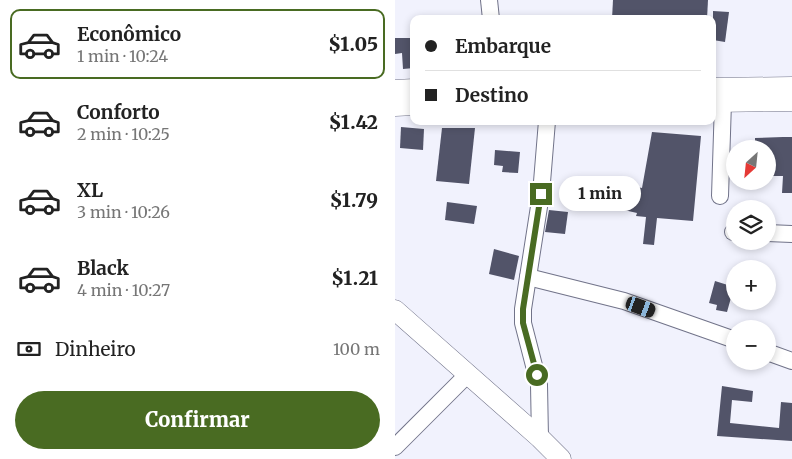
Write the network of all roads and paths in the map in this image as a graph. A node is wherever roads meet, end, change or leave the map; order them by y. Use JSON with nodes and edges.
{"nodes":[{"id":1,"x":489,"y":0,"type":"edge"},
{"id":2,"x":491,"y":15,"type":"edge"},
{"id":3,"x":792,"y":87,"type":"edge"},
{"id":4,"x":410,"y":89,"type":"edge"},
{"id":5,"x":395,"y":90,"type":"edge"},
{"id":6,"x":716,"y":97,"type":"edge"},
{"id":7,"x":792,"y":101,"type":"edge"},
{"id":8,"x":410,"y":105,"type":"edge"},
{"id":9,"x":395,"y":106,"type":"edge"},
{"id":10,"x":547,"y":125,"type":"edge"},
{"id":11,"x":720,"y":196,"type":"dead end"},
{"id":12,"x":776,"y":233,"type":"edge"},
{"id":13,"x":792,"y":234,"type":"edge"},
{"id":14,"x":528,"y":278,"type":"junction"},
{"id":15,"x":395,"y":310,"type":"edge"},
{"id":16,"x":726,"y":337,"type":"edge"},
{"id":17,"x":776,"y":355,"type":"edge"},
{"id":18,"x":792,"y":361,"type":"edge"},
{"id":19,"x":467,"y":376,"type":"junction"},
{"id":20,"x":395,"y":447,"type":"edge"},
{"id":21,"x":549,"y":451,"type":"edge"}],
"edges":[{"from":1,"to":2,"type":"street"},
{"from":3,"to":6,"type":"main road"},
{"from":4,"to":5,"type":"main road"},
{"from":6,"to":7,"type":"main road"},
{"from":6,"to":11,"type":"street"},
{"from":8,"to":9,"type":"main road"},
{"from":10,"to":14,"type":"street"},
{"from":12,"to":13,"type":"street"},
{"from":14,"to":16,"type":"street"},
{"from":14,"to":21,"type":"street"},
{"from":15,"to":19,"type":"main road"},
{"from":17,"to":18,"type":"street"},
{"from":19,"to":20,"type":"street"},
{"from":19,"to":21,"type":"main road"}]}
